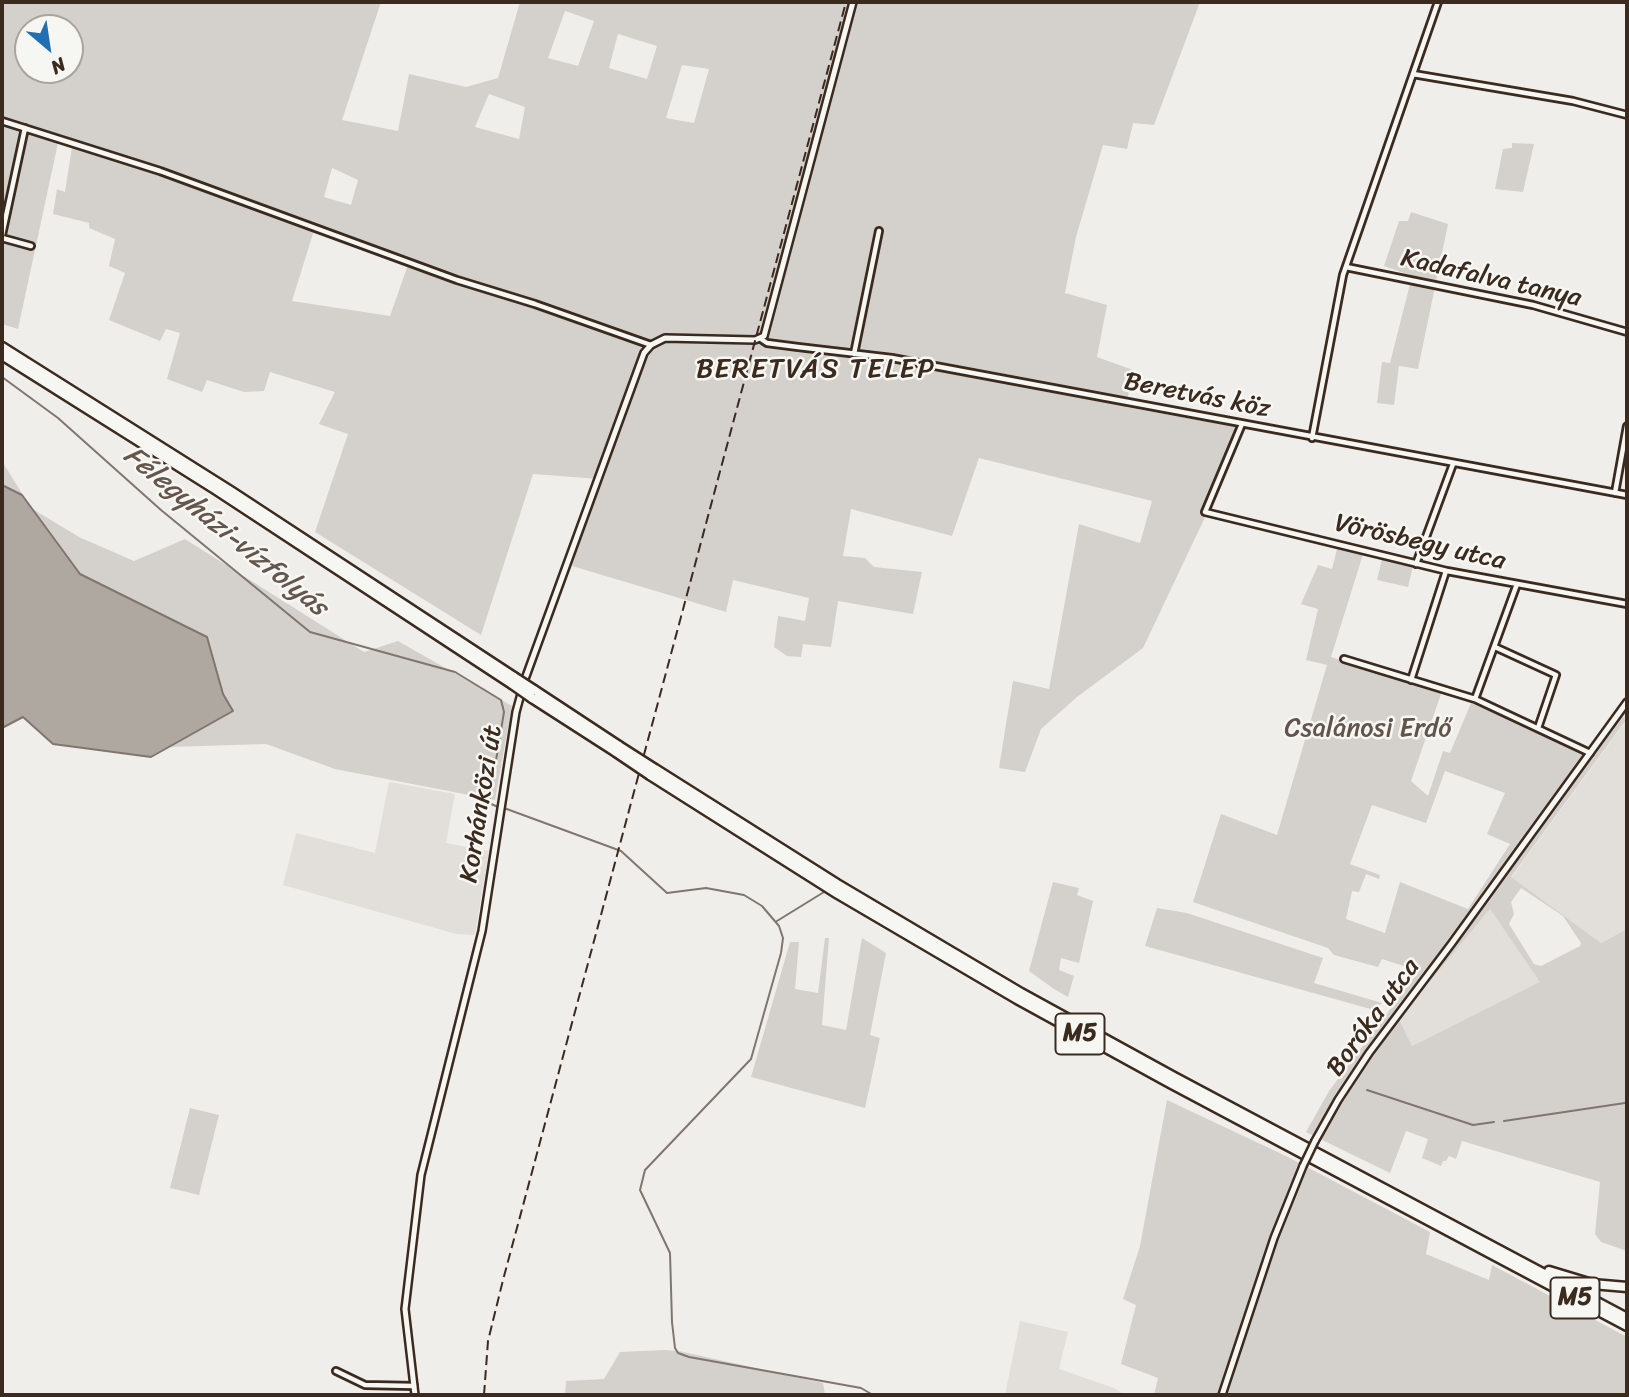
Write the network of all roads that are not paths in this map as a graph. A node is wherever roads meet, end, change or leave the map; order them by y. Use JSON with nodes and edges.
{"nodes":[{"id":1,"x":853,"y":2,"type":"edge"},
{"id":2,"x":1438,"y":2,"type":"edge"},
{"id":3,"x":1413,"y":74,"type":"junction"},
{"id":4,"x":1627,"y":115,"type":"edge"},
{"id":5,"x":2,"y":121,"type":"edge"},
{"id":6,"x":26,"y":128,"type":"junction"},
{"id":7,"x":879,"y":231,"type":"dead end"},
{"id":8,"x":2,"y":237,"type":"edge"},
{"id":9,"x":31,"y":246,"type":"dead end"},
{"id":10,"x":1345,"y":267,"type":"junction"},
{"id":11,"x":1627,"y":332,"type":"edge"},
{"id":12,"x":761,"y":338,"type":"junction"},
{"id":13,"x":651,"y":345,"type":"junction"},
{"id":14,"x":2,"y":347,"type":"edge"},
{"id":15,"x":854,"y":354,"type":"junction"},
{"id":16,"x":2,"y":355,"type":"edge"},
{"id":17,"x":1242,"y":424,"type":"junction"},
{"id":18,"x":1627,"y":426,"type":"edge"},
{"id":19,"x":1312,"y":438,"type":"junction"},
{"id":20,"x":1453,"y":464,"type":"junction"},
{"id":21,"x":1615,"y":493,"type":"junction"},
{"id":22,"x":1627,"y":495,"type":"edge"},
{"id":23,"x":1416,"y":564,"type":"junction"},
{"id":24,"x":1447,"y":571,"type":"junction"},
{"id":25,"x":1517,"y":584,"type":"junction"},
{"id":26,"x":1627,"y":604,"type":"edge"},
{"id":27,"x":1495,"y":647,"type":"junction"},
{"id":28,"x":1344,"y":659,"type":"dead end"},
{"id":29,"x":1411,"y":680,"type":"junction"},
{"id":30,"x":513,"y":681,"type":"junction"},
{"id":31,"x":1475,"y":699,"type":"junction"},
{"id":32,"x":1627,"y":702,"type":"edge"},
{"id":33,"x":1538,"y":728,"type":"junction"},
{"id":34,"x":1590,"y":753,"type":"junction"},
{"id":35,"x":652,"y":772,"type":"junction"},
{"id":36,"x":1500,"y":1250,"type":"junction"},
{"id":37,"x":1627,"y":1287,"type":"edge"},
{"id":38,"x":1627,"y":1318,"type":"edge"},
{"id":39,"x":1627,"y":1326,"type":"edge"},
{"id":40,"x":336,"y":1371,"type":"dead end"},
{"id":41,"x":414,"y":1386,"type":"junction"},
{"id":42,"x":415,"y":1395,"type":"edge"},
{"id":43,"x":1222,"y":1395,"type":"edge"}],
"edges":[{"from":1,"to":12,"type":"street"},
{"from":2,"to":3,"type":"street"},
{"from":3,"to":4,"type":"street"},
{"from":3,"to":10,"type":"street"},
{"from":5,"to":6,"type":"street"},
{"from":6,"to":8,"type":"street"},
{"from":6,"to":13,"type":"street"},
{"from":7,"to":15,"type":"street"},
{"from":8,"to":9,"type":"street"},
{"from":10,"to":11,"type":"street","name":"Kadafalva tanya"},
{"from":10,"to":19,"type":"street"},
{"from":12,"to":13,"type":"street"},
{"from":12,"to":15,"type":"street","name":"Beretvás köz"},
{"from":13,"to":41,"type":"street","name":"Korhánközi út"},
{"from":14,"to":30,"type":"highway","number":"M5"},
{"from":15,"to":17,"type":"street","name":"Beretvás köz"},
{"from":16,"to":30,"type":"highway","number":"M5"},
{"from":17,"to":19,"type":"street","name":"Beretvás köz"},
{"from":17,"to":23,"type":"street","name":"Vörösbegy utca"},
{"from":18,"to":21,"type":"street"},
{"from":19,"to":20,"type":"street","name":"Beretvás köz"},
{"from":20,"to":21,"type":"street","name":"Beretvás köz"},
{"from":20,"to":23,"type":"street"},
{"from":21,"to":22,"type":"street","name":"Beretvás köz"},
{"from":23,"to":24,"type":"street","name":"Vörösbegy utca"},
{"from":24,"to":25,"type":"street","name":"Vörösbegy utca"},
{"from":24,"to":29,"type":"street"},
{"from":25,"to":26,"type":"street","name":"Vörösbegy utca"},
{"from":25,"to":27,"type":"street"},
{"from":27,"to":31,"type":"street"},
{"from":27,"to":33,"type":"street"},
{"from":28,"to":29,"type":"street"},
{"from":29,"to":31,"type":"street"},
{"from":30,"to":35,"type":"highway","number":"M5","bridge":true},
{"from":31,"to":33,"type":"street"},
{"from":32,"to":34,"type":"street","name":"Boróka utca"},
{"from":33,"to":34,"type":"street"},
{"from":34,"to":43,"type":"street","name":"Boróka utca","bridge":true},
{"from":35,"to":36,"type":"highway","number":"M5"},
{"from":35,"to":39,"type":"highway","number":"M5"},
{"from":36,"to":37,"type":"highway"},
{"from":36,"to":38,"type":"highway","number":"M5"},
{"from":40,"to":41,"type":"street"},
{"from":41,"to":42,"type":"street","name":"Korhánközi út"}]}
